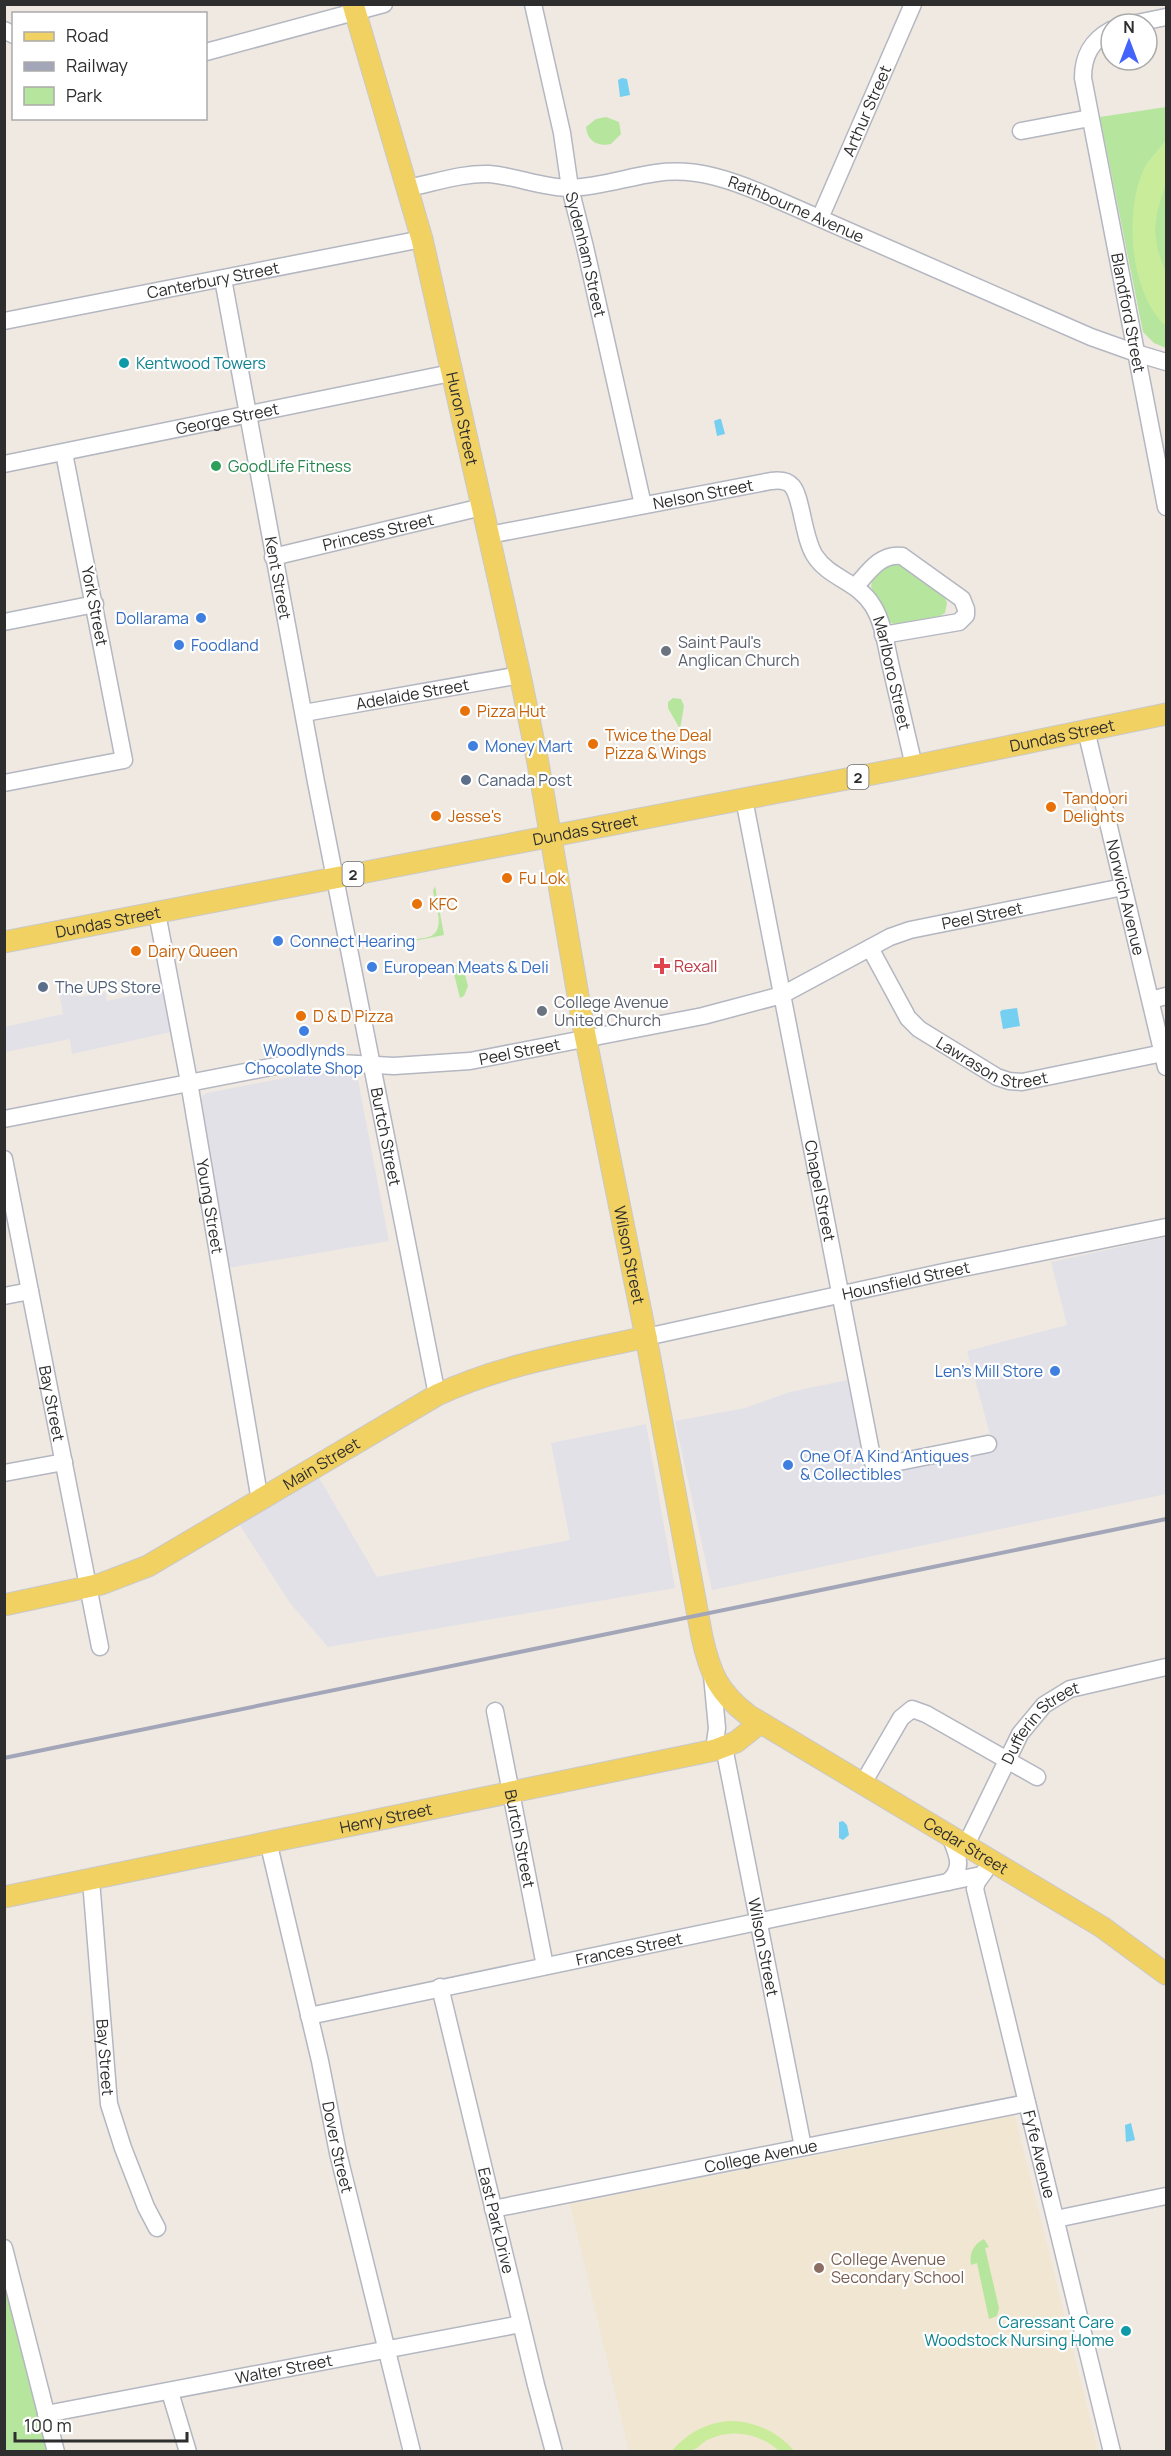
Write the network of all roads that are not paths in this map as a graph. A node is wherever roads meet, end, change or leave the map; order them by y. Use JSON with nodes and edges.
{"nodes":[{"id":1,"x":384,"y":4,"type":"edge"},
{"id":2,"x":533,"y":4,"type":"edge"},
{"id":3,"x":913,"y":4,"type":"edge"},
{"id":4,"x":353,"y":8,"type":"edge"},
{"id":5,"x":1099,"y":37,"type":"edge"},
{"id":6,"x":207,"y":52,"type":"edge"},
{"id":7,"x":1090,"y":118,"type":"junction"},
{"id":8,"x":1021,"y":131,"type":"dead end"},
{"id":9,"x":407,"y":188,"type":"junction"},
{"id":10,"x":570,"y":188,"type":"junction"},
{"id":11,"x":820,"y":218,"type":"junction"},
{"id":12,"x":422,"y":239,"type":"junction"},
{"id":13,"x":223,"y":279,"type":"junction"},
{"id":14,"x":4,"y":321,"type":"edge"},
{"id":15,"x":1136,"y":354,"type":"junction"},
{"id":16,"x":1167,"y":362,"type":"edge"},
{"id":17,"x":451,"y":373,"type":"junction"},
{"id":18,"x":247,"y":416,"type":"junction"},
{"id":19,"x":64,"y":453,"type":"junction"},
{"id":20,"x":4,"y":464,"type":"edge"},
{"id":21,"x":643,"y":505,"type":"junction"},
{"id":22,"x":482,"y":507,"type":"junction"},
{"id":23,"x":1167,"y":507,"type":"edge"},
{"id":24,"x":489,"y":535,"type":"junction"},
{"id":25,"x":273,"y":557,"type":"junction"},
{"id":26,"x":856,"y":586,"type":"junction"},
{"id":27,"x":95,"y":604,"type":"junction"},
{"id":28,"x":4,"y":622,"type":"edge"},
{"id":29,"x":883,"y":635,"type":"junction"},
{"id":30,"x":520,"y":675,"type":"junction"},
{"id":31,"x":304,"y":714,"type":"junction"},
{"id":32,"x":1167,"y":714,"type":"edge"},
{"id":33,"x":1086,"y":730,"type":"junction"},
{"id":34,"x":914,"y":766,"type":"junction"},
{"id":35,"x":4,"y":783,"type":"edge"},
{"id":36,"x":744,"y":799,"type":"junction"},
{"id":37,"x":550,"y":837,"type":"junction"},
{"id":38,"x":334,"y":878,"type":"junction"},
{"id":39,"x":1123,"y":887,"type":"junction"},
{"id":40,"x":157,"y":913,"type":"junction"},
{"id":41,"x":4,"y":942,"type":"edge"},
{"id":42,"x":870,"y":948,"type":"junction"},
{"id":43,"x":782,"y":995,"type":"junction"},
{"id":44,"x":1159,"y":998,"type":"edge"},
{"id":45,"x":586,"y":1039,"type":"junction"},
{"id":46,"x":1165,"y":1060,"type":"edge"},
{"id":47,"x":371,"y":1065,"type":"junction"},
{"id":48,"x":189,"y":1082,"type":"junction"},
{"id":49,"x":4,"y":1119,"type":"edge"},
{"id":50,"x":4,"y":1159,"type":"edge"},
{"id":51,"x":1167,"y":1227,"type":"edge"},
{"id":52,"x":30,"y":1291,"type":"junction"},
{"id":53,"x":841,"y":1295,"type":"junction"},
{"id":54,"x":4,"y":1296,"type":"edge"},
{"id":55,"x":646,"y":1337,"type":"junction"},
{"id":56,"x":436,"y":1395,"type":"junction"},
{"id":57,"x":988,"y":1444,"type":"dead end"},
{"id":58,"x":64,"y":1461,"type":"junction"},
{"id":59,"x":4,"y":1473,"type":"edge"},
{"id":60,"x":260,"y":1501,"type":"junction"},
{"id":61,"x":89,"y":1587,"type":"junction"},
{"id":62,"x":4,"y":1605,"type":"edge"},
{"id":63,"x":100,"y":1647,"type":"dead end"},
{"id":64,"x":1167,"y":1667,"type":"edge"},
{"id":65,"x":712,"y":1674,"type":"junction"},
{"id":66,"x":495,"y":1711,"type":"dead end"},
{"id":67,"x":759,"y":1723,"type":"junction"},
{"id":68,"x":719,"y":1749,"type":"junction"},
{"id":69,"x":1007,"y":1760,"type":"junction"},
{"id":70,"x":1037,"y":1777,"type":"dead end"},
{"id":71,"x":862,"y":1785,"type":"junction"},
{"id":72,"x":511,"y":1793,"type":"junction"},
{"id":73,"x":958,"y":1840,"type":"junction"},
{"id":74,"x":268,"y":1841,"type":"junction"},
{"id":75,"x":987,"y":1868,"type":"junction"},
{"id":76,"x":91,"y":1880,"type":"junction"},
{"id":77,"x":948,"y":1882,"type":"junction"},
{"id":78,"x":4,"y":1896,"type":"edge"},
{"id":79,"x":759,"y":1921,"type":"junction"},
{"id":80,"x":545,"y":1966,"type":"junction"},
{"id":81,"x":1167,"y":1974,"type":"edge"},
{"id":82,"x":440,"y":1988,"type":"junction"},
{"id":83,"x":309,"y":2016,"type":"junction"},
{"id":84,"x":1027,"y":2103,"type":"junction"},
{"id":85,"x":804,"y":2147,"type":"junction"},
{"id":86,"x":1167,"y":2196,"type":"edge"},
{"id":87,"x":494,"y":2209,"type":"junction"},
{"id":88,"x":1056,"y":2218,"type":"junction"},
{"id":89,"x":157,"y":2228,"type":"dead end"},
{"id":90,"x":4,"y":2248,"type":"edge"},
{"id":91,"x":521,"y":2324,"type":"junction"},
{"id":92,"x":386,"y":2350,"type":"junction"},
{"id":93,"x":170,"y":2392,"type":"junction"},
{"id":94,"x":46,"y":2414,"type":"junction"},
{"id":95,"x":56,"y":2451,"type":"edge"},
{"id":96,"x":188,"y":2451,"type":"edge"},
{"id":97,"x":412,"y":2451,"type":"edge"},
{"id":98,"x":554,"y":2451,"type":"edge"},
{"id":99,"x":1113,"y":2451,"type":"edge"}],
"edges":[{"from":1,"to":4,"type":"street"},
{"from":2,"to":10,"type":"street","name":"Sydenham Street"},
{"from":3,"to":11,"type":"street","name":"Arthur Street"},
{"from":4,"to":6,"type":"street"},
{"from":4,"to":9,"type":"main road","name":"Huron Street"},
{"from":5,"to":7,"type":"street","name":"Blandford Street"},
{"from":7,"to":8,"type":"street"},
{"from":7,"to":15,"type":"street","name":"Blandford Street"},
{"from":9,"to":10,"type":"street","name":"Rathbourne Avenue"},
{"from":9,"to":12,"type":"main road","name":"Huron Street"},
{"from":10,"to":11,"type":"street","name":"Rathbourne Avenue"},
{"from":10,"to":21,"type":"street","name":"Sydenham Street"},
{"from":11,"to":15,"type":"street","name":"Rathbourne Avenue"},
{"from":12,"to":13,"type":"street","name":"Canterbury Street"},
{"from":12,"to":17,"type":"main road","name":"Huron Street"},
{"from":13,"to":14,"type":"street","name":"Canterbury Street"},
{"from":13,"to":18,"type":"street","name":"Kent Street"},
{"from":15,"to":16,"type":"street","name":"Rathbourne Avenue"},
{"from":15,"to":23,"type":"street","name":"Blandford Street"},
{"from":17,"to":18,"type":"street","name":"George Street"},
{"from":17,"to":22,"type":"main road","name":"Huron Street"},
{"from":18,"to":19,"type":"street","name":"George Street"},
{"from":18,"to":25,"type":"street","name":"Kent Street"},
{"from":19,"to":20,"type":"street","name":"George Street"},
{"from":19,"to":27,"type":"street","name":"York Street"},
{"from":21,"to":24,"type":"street","name":"Nelson Street"},
{"from":21,"to":26,"type":"street","name":"Nelson Street"},
{"from":22,"to":24,"type":"main road","name":"Huron Street"},
{"from":22,"to":25,"type":"street","name":"Princess Street"},
{"from":24,"to":30,"type":"main road","name":"Huron Street"},
{"from":25,"to":31,"type":"street","name":"Kent Street"},
{"from":26,"to":29,"type":"street","name":"Marlboro Street"},
{"from":26,"to":29,"type":"street"},
{"from":27,"to":28,"type":"street"},
{"from":27,"to":35,"type":"street","name":"York Street"},
{"from":29,"to":34,"type":"street","name":"Marlboro Street"},
{"from":30,"to":31,"type":"street","name":"Adelaide Street"},
{"from":30,"to":37,"type":"main road","name":"Huron Street"},
{"from":31,"to":38,"type":"street","name":"Kent Street"},
{"from":32,"to":33,"type":"main road","name":"Dundas Street","number":"2"},
{"from":33,"to":34,"type":"main road","name":"Dundas Street","number":"2"},
{"from":33,"to":39,"type":"street","name":"Norwich Avenue"},
{"from":34,"to":36,"type":"main road","name":"Dundas Street","number":"2"},
{"from":36,"to":37,"type":"main road","name":"Dundas Street","number":"2"},
{"from":36,"to":43,"type":"street","name":"Chapel Street"},
{"from":37,"to":38,"type":"main road","name":"Dundas Street","number":"2"},
{"from":37,"to":45,"type":"main road","name":"Wilson Street"},
{"from":38,"to":40,"type":"main road","name":"Dundas Street","number":"2"},
{"from":38,"to":47,"type":"street","name":"Burtch Street"},
{"from":39,"to":42,"type":"street","name":"Peel Street"},
{"from":39,"to":44,"type":"street","name":"Norwich Avenue"},
{"from":40,"to":41,"type":"main road","name":"Dundas Street","number":"2"},
{"from":40,"to":48,"type":"street","name":"Young Street"},
{"from":42,"to":43,"type":"street","name":"Peel Street"},
{"from":42,"to":46,"type":"street","name":"Lawrason Street"},
{"from":43,"to":45,"type":"street","name":"Peel Street"},
{"from":43,"to":53,"type":"street","name":"Chapel Street"},
{"from":44,"to":46,"type":"street","name":"Norwich Avenue"},
{"from":45,"to":47,"type":"street","name":"Peel Street"},
{"from":45,"to":55,"type":"main road","name":"Wilson Street"},
{"from":47,"to":48,"type":"street","name":"Peel Street"},
{"from":47,"to":56,"type":"street","name":"Burtch Street"},
{"from":48,"to":49,"type":"street","name":"Peel Street"},
{"from":48,"to":60,"type":"street","name":"Young Street"},
{"from":50,"to":52,"type":"street","name":"Bay Street"},
{"from":51,"to":53,"type":"street","name":"Hounsfield Street"},
{"from":52,"to":54,"type":"street"},
{"from":52,"to":58,"type":"street","name":"Bay Street"},
{"from":53,"to":55,"type":"street","name":"Hounsfield Street"},
{"from":53,"to":57,"type":"street","name":"Chapel Street"},
{"from":55,"to":56,"type":"main road","name":"Main Street"},
{"from":55,"to":65,"type":"main road","name":"Wilson Street"},
{"from":56,"to":60,"type":"main road","name":"Main Street"},
{"from":58,"to":59,"type":"street"},
{"from":58,"to":61,"type":"street","name":"Bay Street"},
{"from":60,"to":61,"type":"main road","name":"Main Street"},
{"from":61,"to":62,"type":"main road","name":"Main Street"},
{"from":61,"to":63,"type":"street","name":"Bay Street"},
{"from":64,"to":69,"type":"street","name":"Dufferin Street"},
{"from":65,"to":67,"type":"main road","name":"Wilson Street"},
{"from":65,"to":68,"type":"street","name":"Wilson Street"},
{"from":66,"to":72,"type":"street","name":"Burtch Street"},
{"from":67,"to":68,"type":"main road","name":"Henry Street"},
{"from":67,"to":71,"type":"main road","name":"Cedar Street"},
{"from":68,"to":72,"type":"main road","name":"Henry Street"},
{"from":68,"to":79,"type":"street","name":"Wilson Street"},
{"from":69,"to":70,"type":"street"},
{"from":69,"to":71,"type":"street"},
{"from":69,"to":73,"type":"street","name":"Dufferin Street"},
{"from":71,"to":73,"type":"main road","name":"Cedar Street"},
{"from":72,"to":74,"type":"main road","name":"Henry Street"},
{"from":72,"to":80,"type":"street","name":"Burtch Street"},
{"from":73,"to":75,"type":"main road","name":"Cedar Street"},
{"from":73,"to":77,"type":"street"},
{"from":74,"to":76,"type":"main road","name":"Henry Street"},
{"from":74,"to":83,"type":"street","name":"Dover Street"},
{"from":75,"to":77,"type":"street","name":"Frances Street"},
{"from":75,"to":81,"type":"main road","name":"Cedar Street"},
{"from":75,"to":84,"type":"street","name":"Fyfe Avenue"},
{"from":76,"to":78,"type":"main road","name":"Henry Street"},
{"from":76,"to":89,"type":"street","name":"Bay Street"},
{"from":77,"to":79,"type":"street","name":"Frances Street"},
{"from":79,"to":80,"type":"street","name":"Frances Street"},
{"from":79,"to":85,"type":"street","name":"Wilson Street"},
{"from":80,"to":82,"type":"street","name":"Frances Street"},
{"from":82,"to":83,"type":"street","name":"Frances Street"},
{"from":82,"to":87,"type":"street","name":"East Park Drive"},
{"from":83,"to":92,"type":"street","name":"Dover Street"},
{"from":84,"to":85,"type":"street","name":"College Avenue"},
{"from":84,"to":88,"type":"street","name":"Fyfe Avenue"},
{"from":85,"to":87,"type":"street","name":"College Avenue"},
{"from":86,"to":88,"type":"street"},
{"from":87,"to":91,"type":"street","name":"East Park Drive"},
{"from":88,"to":99,"type":"street","name":"Fyfe Avenue"},
{"from":90,"to":94,"type":"street"},
{"from":91,"to":92,"type":"street","name":"Walter Street"},
{"from":91,"to":98,"type":"street","name":"East Park Drive"},
{"from":92,"to":93,"type":"street","name":"Walter Street"},
{"from":92,"to":97,"type":"street","name":"Dover Street"},
{"from":93,"to":94,"type":"street","name":"Walter Street"},
{"from":93,"to":96,"type":"street"},
{"from":94,"to":95,"type":"street"}]}
